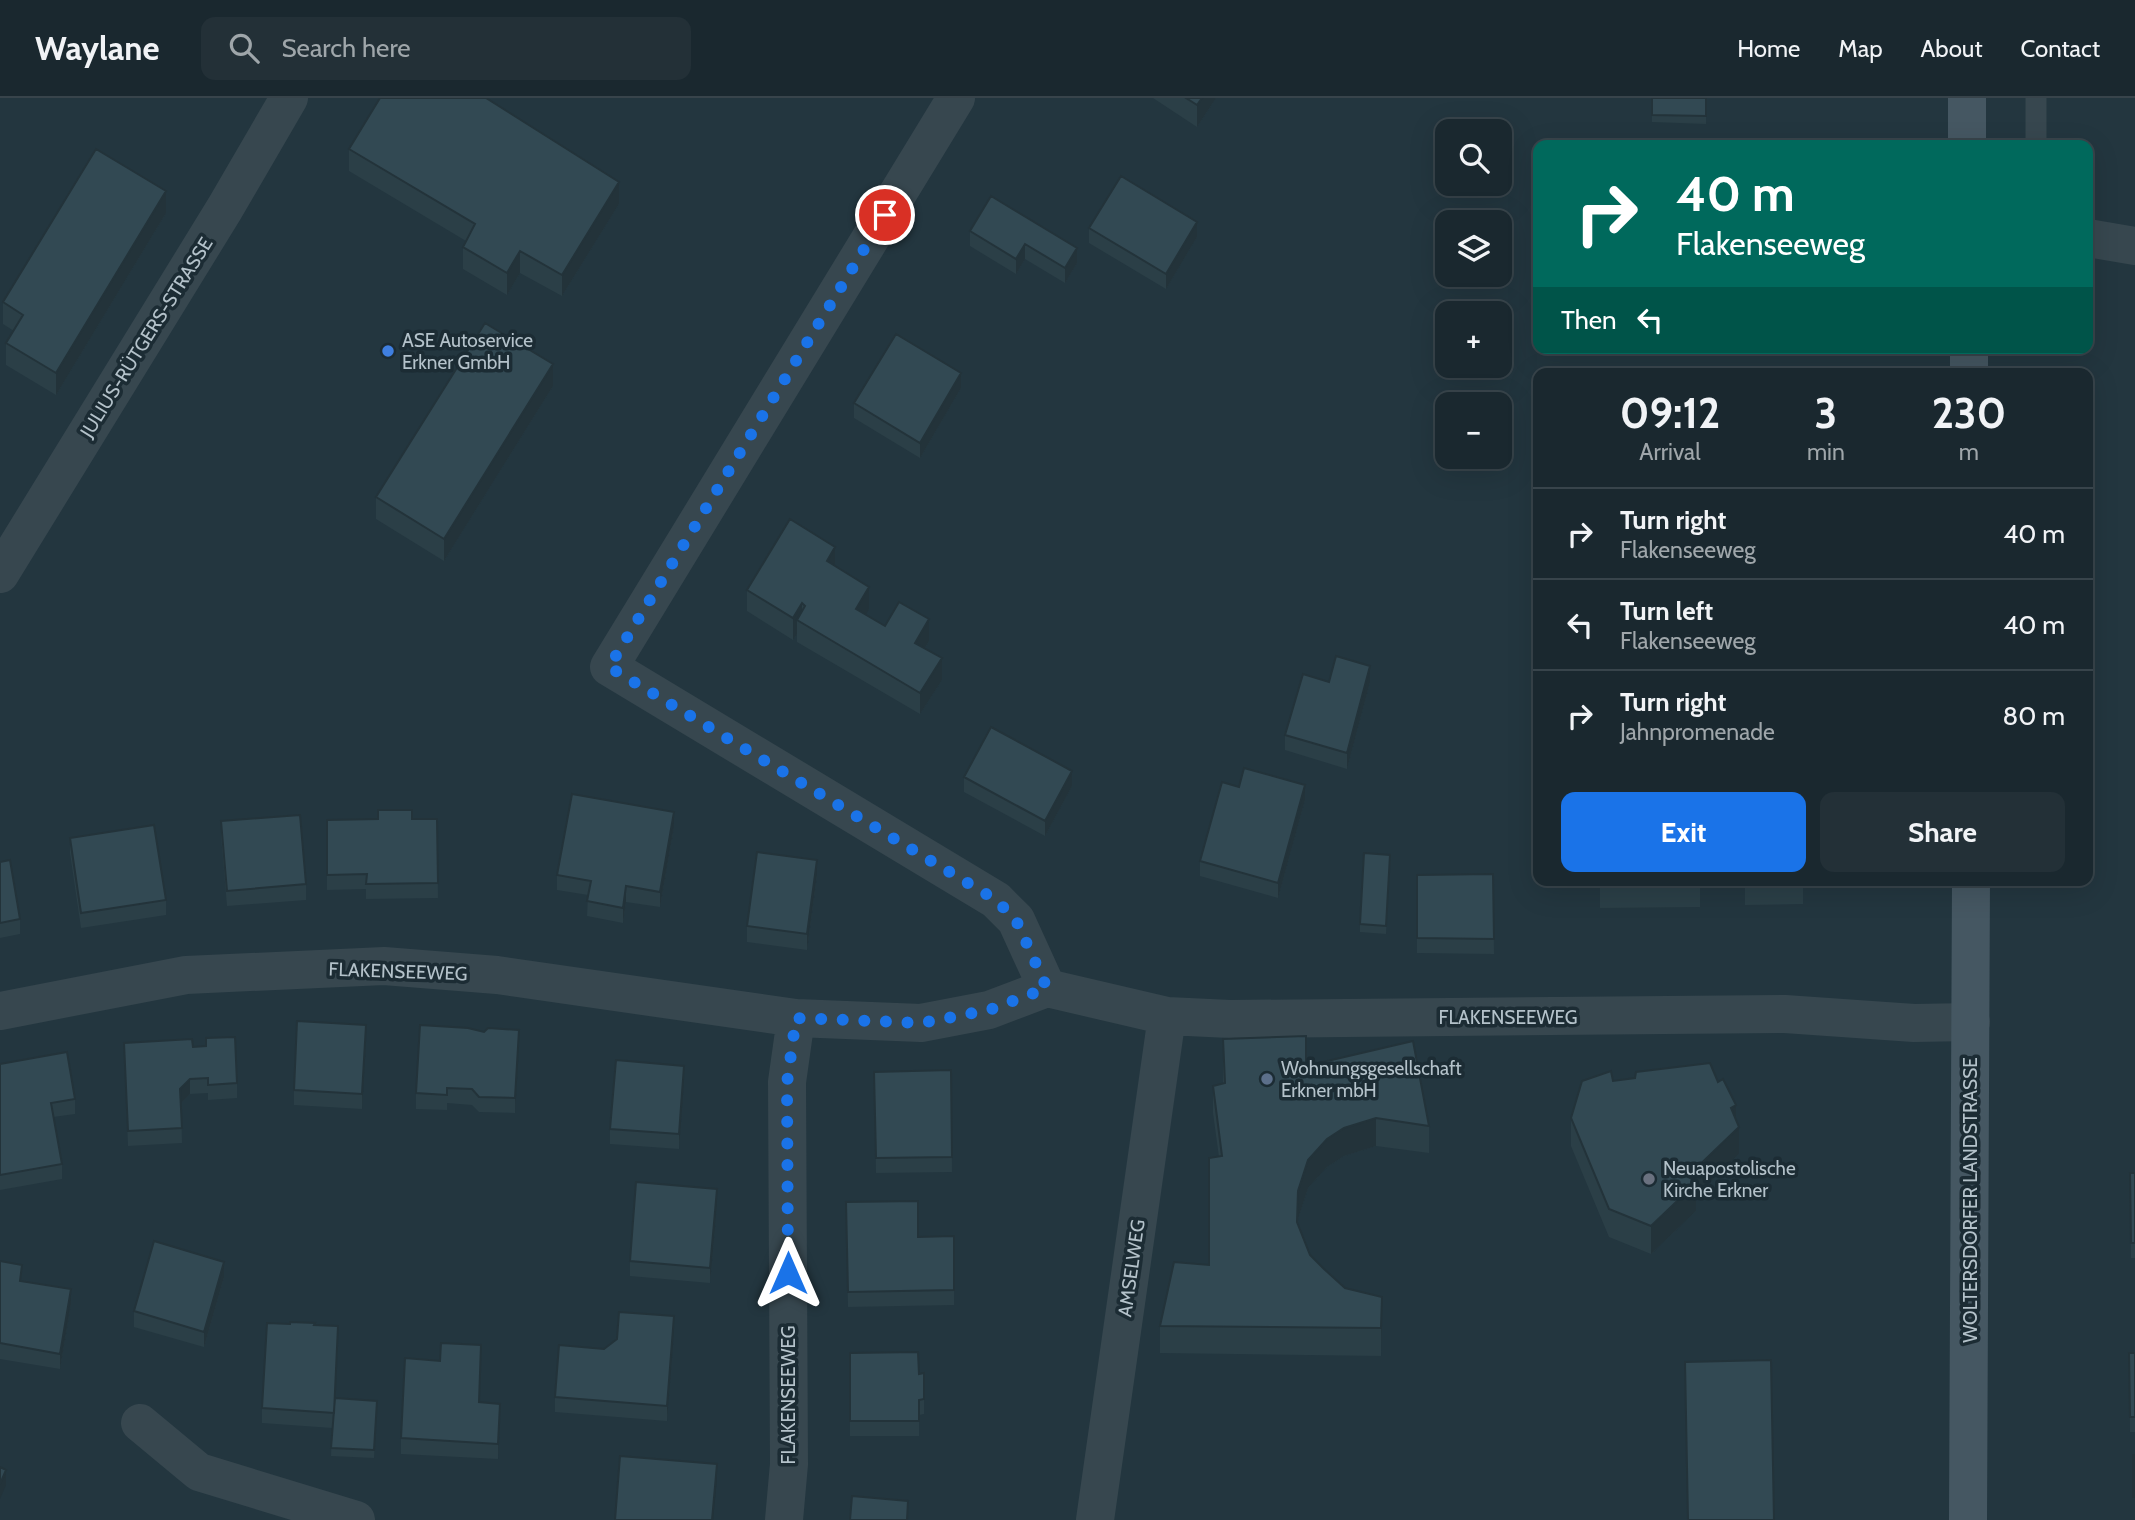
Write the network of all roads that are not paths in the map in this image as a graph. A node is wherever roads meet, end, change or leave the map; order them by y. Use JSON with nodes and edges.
{"nodes":[{"id":1,"x":289,"y":98,"type":"edge"},
{"id":2,"x":956,"y":98,"type":"edge"},
{"id":3,"x":1967,"y":98,"type":"edge"},
{"id":4,"x":2036,"y":98,"type":"edge"},
{"id":5,"x":1967,"y":140,"type":"edge"},
{"id":6,"x":2036,"y":140,"type":"edge"},
{"id":7,"x":2093,"y":239,"type":"edge"},
{"id":8,"x":2135,"y":246,"type":"edge"},
{"id":9,"x":0,"y":574,"type":"edge"},
{"id":10,"x":1970,"y":886,"type":"edge"},
{"id":11,"x":1047,"y":988,"type":"junction"},
{"id":12,"x":0,"y":1011,"type":"edge"},
{"id":13,"x":1167,"y":1016,"type":"junction"},
{"id":14,"x":796,"y":1018,"type":"junction"},
{"id":15,"x":1971,"y":1022,"type":"junction"},
{"id":16,"x":140,"y":1423,"type":"dead end"},
{"id":17,"x":356,"y":1520,"type":"edge"},
{"id":18,"x":784,"y":1520,"type":"edge"},
{"id":19,"x":1095,"y":1520,"type":"edge"},
{"id":20,"x":1968,"y":1520,"type":"edge"}],
"edges":[{"from":1,"to":9,"type":"street","name":"JULIUS-RÜTGERS-STRASSE"},
{"from":2,"to":11,"type":"street"},
{"from":3,"to":5,"type":"main road"},
{"from":4,"to":6,"type":"lane"},
{"from":7,"to":8,"type":"street"},
{"from":10,"to":15,"type":"main road","name":"WOLTERSDORFER LANDSTRASSE"},
{"from":11,"to":13,"type":"street","name":"FLAKENSEEWEG"},
{"from":11,"to":14,"type":"street","name":"FLAKENSEEWEG"},
{"from":12,"to":14,"type":"street","name":"FLAKENSEEWEG"},
{"from":13,"to":15,"type":"street","name":"FLAKENSEEWEG"},
{"from":13,"to":19,"type":"street","name":"AMSELWEG"},
{"from":14,"to":18,"type":"street","name":"FLAKENSEEWEG"},
{"from":15,"to":20,"type":"main road","name":"WOLTERSDORFER LANDSTRASSE"},
{"from":16,"to":17,"type":"street"}]}
